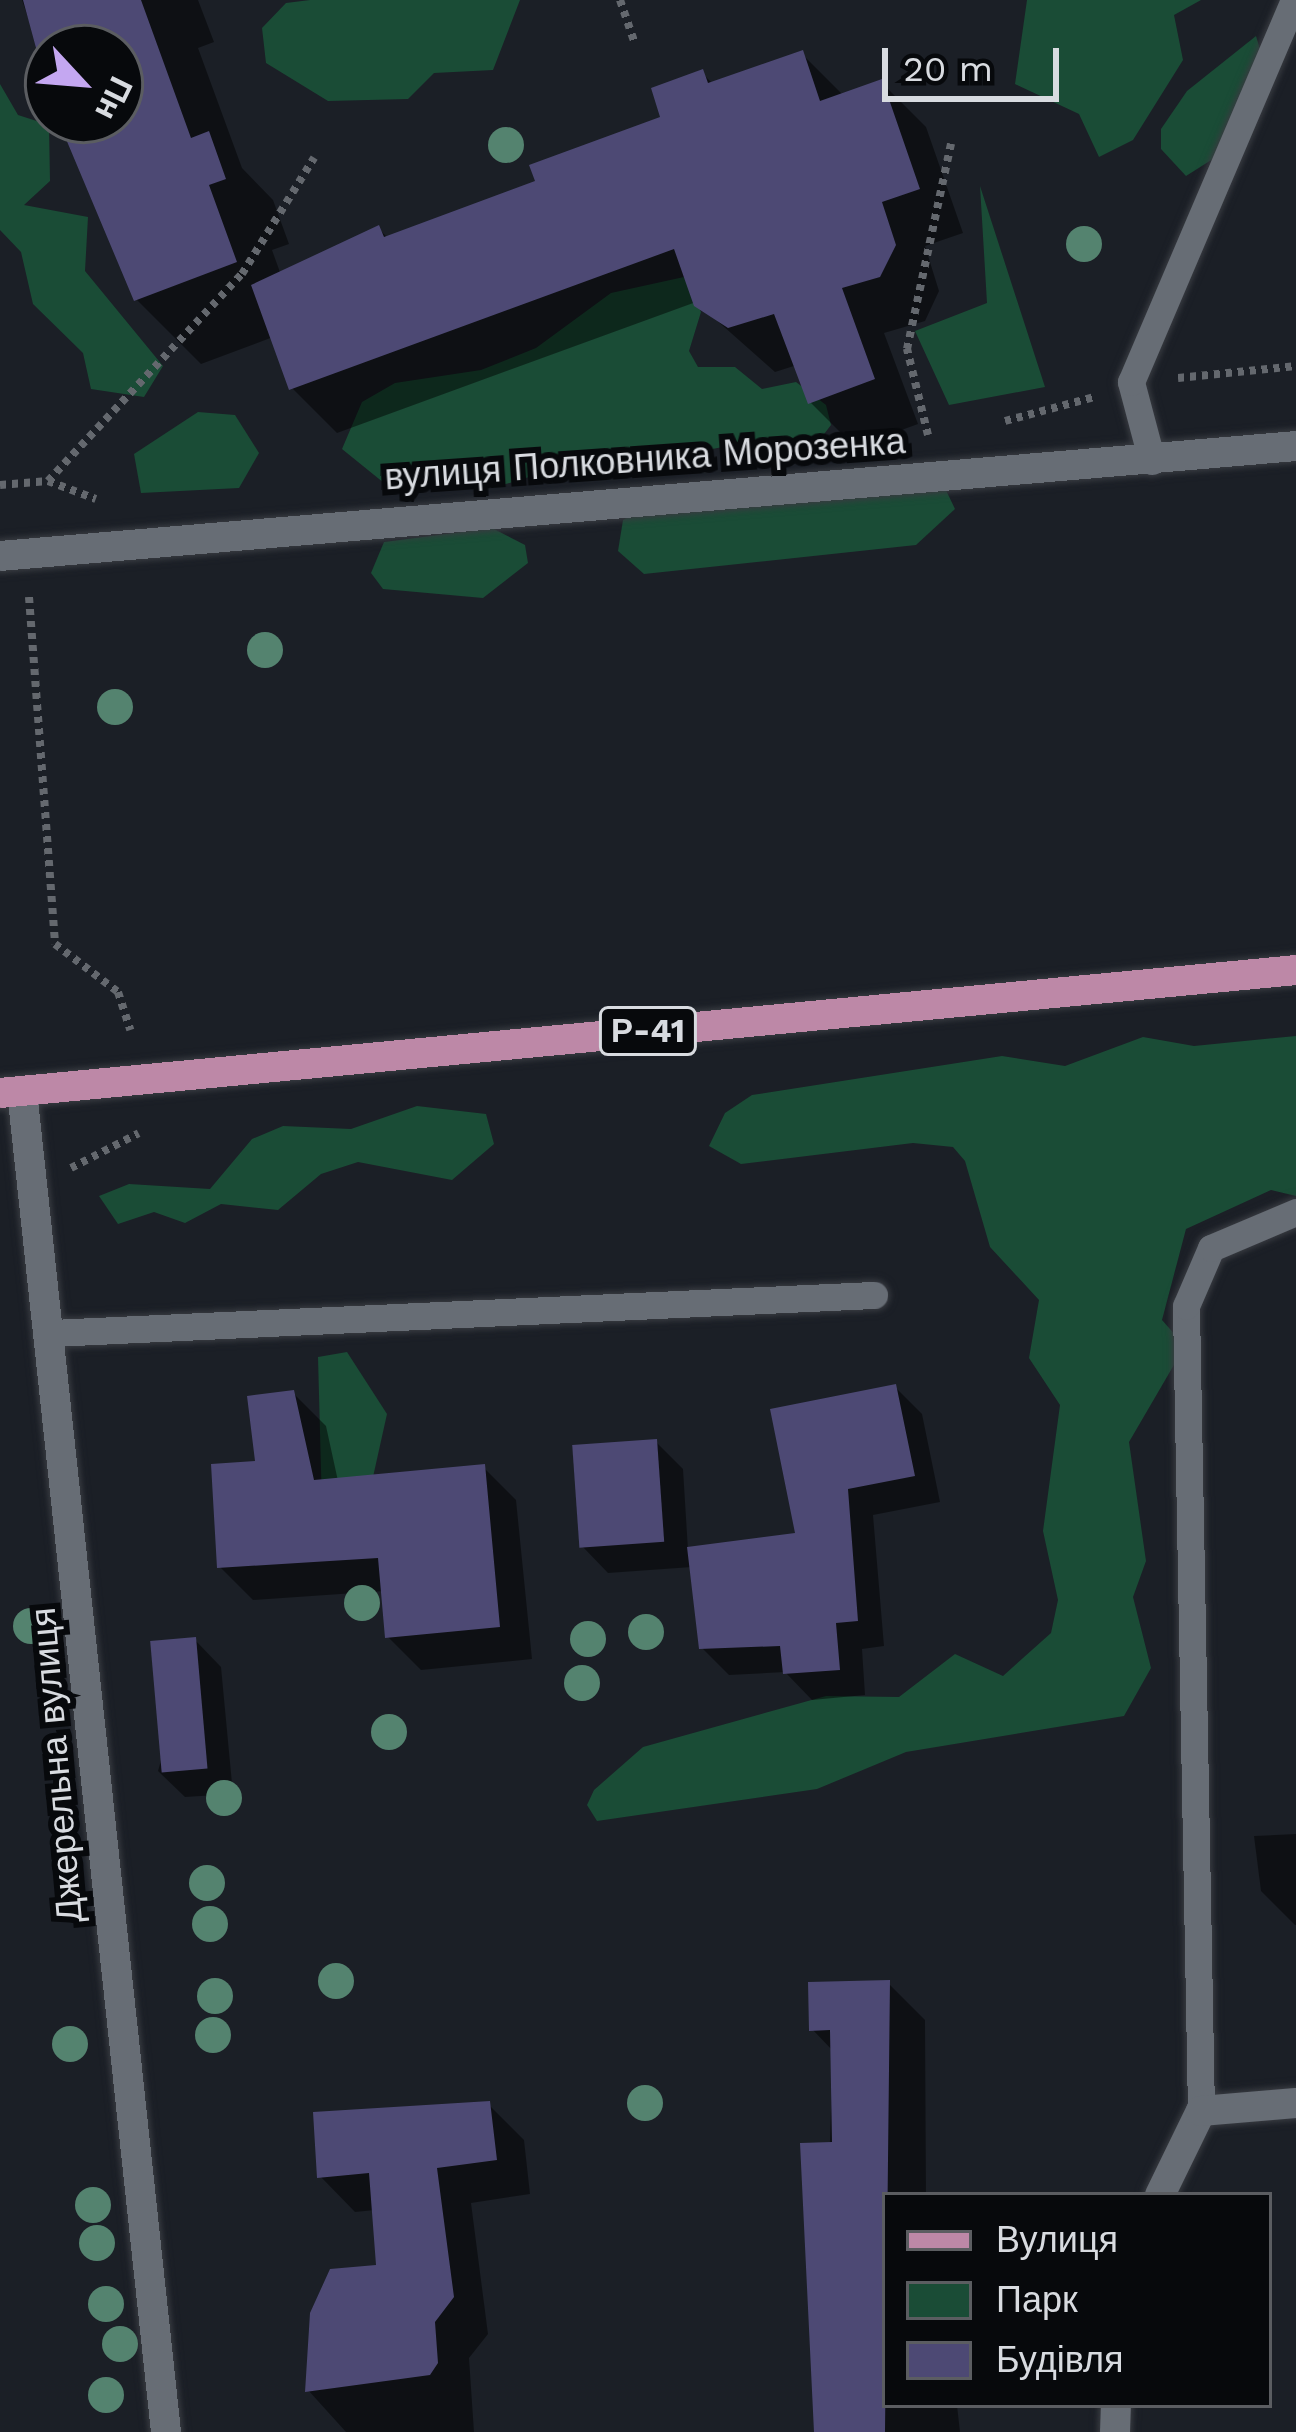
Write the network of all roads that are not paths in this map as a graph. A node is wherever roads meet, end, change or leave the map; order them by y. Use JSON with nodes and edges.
{"nodes":[{"id":1,"x":1294,"y":0,"type":"edge"},
{"id":2,"x":1296,"y":446,"type":"edge"},
{"id":3,"x":1152,"y":461,"type":"junction"},
{"id":4,"x":13,"y":555,"type":"edge"},
{"id":5,"x":1296,"y":970,"type":"edge"},
{"id":6,"x":11,"y":1092,"type":"edge"},
{"id":7,"x":1296,"y":1212,"type":"edge"},
{"id":8,"x":874,"y":1295,"type":"dead end"},
{"id":9,"x":52,"y":1333,"type":"junction"},
{"id":10,"x":1296,"y":2103,"type":"edge"},
{"id":11,"x":1201,"y":2111,"type":"junction"},
{"id":12,"x":1161,"y":2192,"type":"edge"},
{"id":13,"x":166,"y":2432,"type":"edge"}],
"edges":[{"from":1,"to":3,"type":"lane"},
{"from":2,"to":3,"type":"street","name":"вулиця Полковника Морозенка"},
{"from":3,"to":4,"type":"street","name":"вулиця Полковника Морозенка"},
{"from":5,"to":6,"type":"main road","number":"Р-41"},
{"from":6,"to":9,"type":"street","name":"Джерельна вулиця"},
{"from":7,"to":11,"type":"lane"},
{"from":8,"to":9,"type":"lane"},
{"from":9,"to":13,"type":"street","name":"Джерельна вулиця"},
{"from":10,"to":11,"type":"street"},
{"from":11,"to":12,"type":"street"}]}
